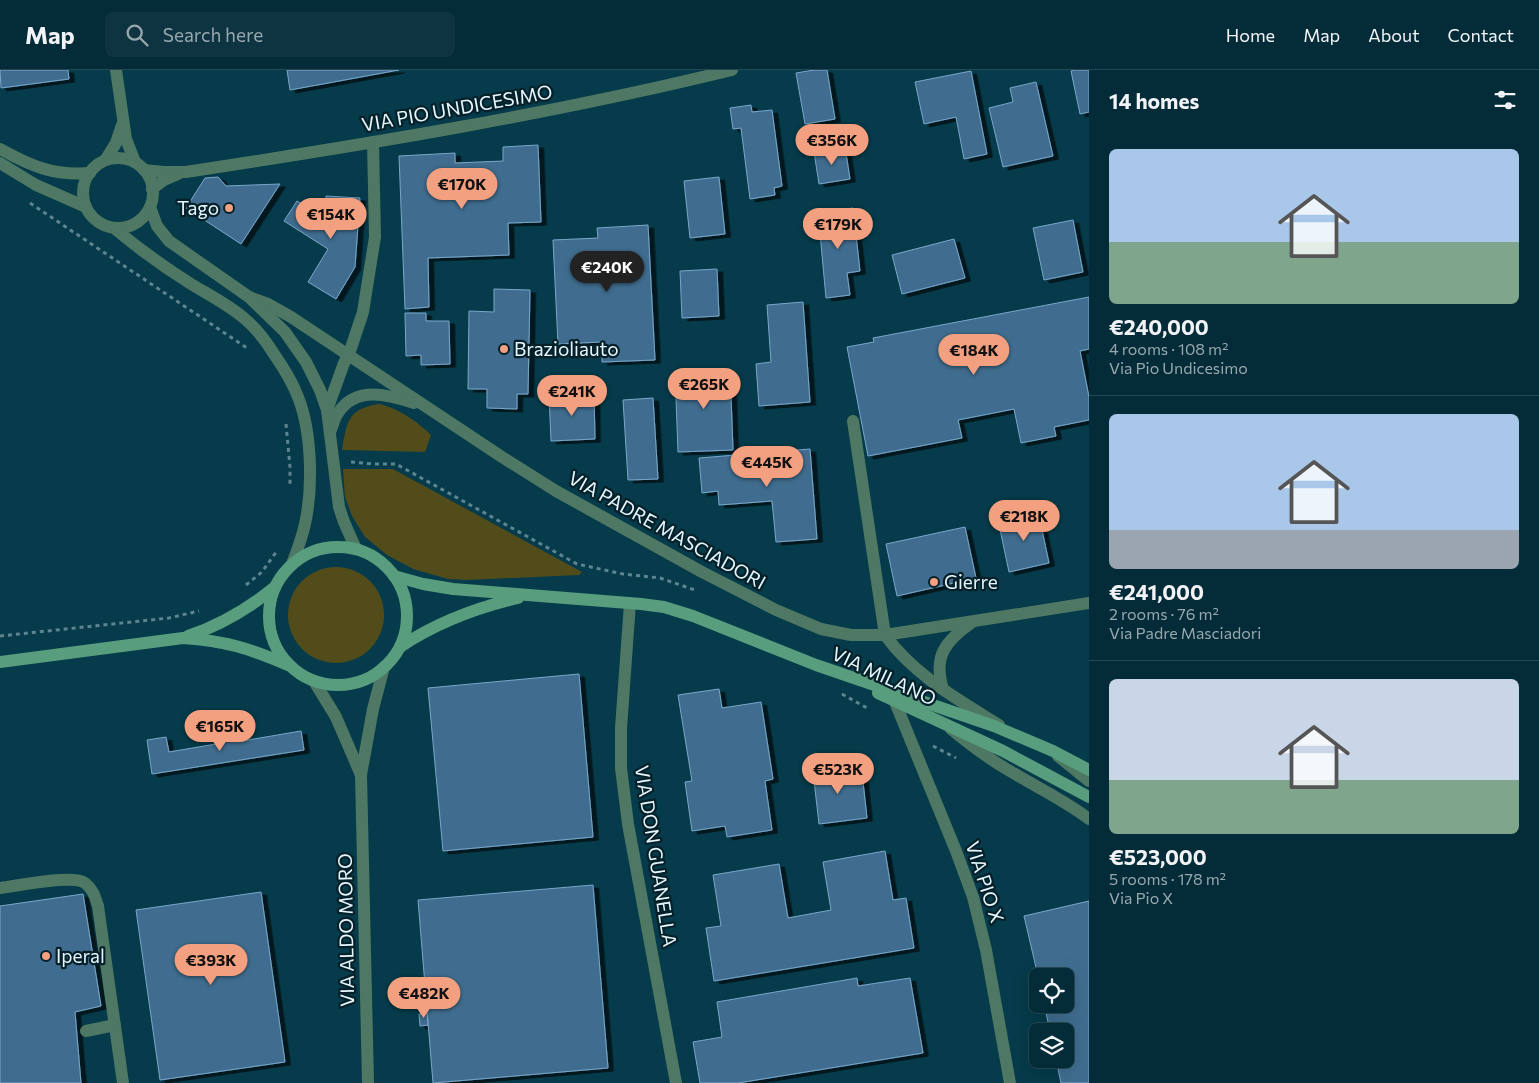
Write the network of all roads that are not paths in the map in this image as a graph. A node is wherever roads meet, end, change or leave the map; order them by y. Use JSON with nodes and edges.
{"nodes":[{"id":1,"x":116,"y":70,"type":"edge"},
{"id":2,"x":732,"y":70,"type":"edge"},
{"id":3,"x":123,"y":123,"type":"junction"},
{"id":4,"x":373,"y":142,"type":"junction"},
{"id":5,"x":0,"y":149,"type":"edge"},
{"id":6,"x":106,"y":160,"type":"junction"},
{"id":7,"x":0,"y":163,"type":"edge"},
{"id":8,"x":140,"y":166,"type":"junction"},
{"id":9,"x":186,"y":172,"type":"junction"},
{"id":10,"x":90,"y":173,"type":"junction"},
{"id":11,"x":152,"y":189,"type":"junction"},
{"id":12,"x":86,"y":207,"type":"junction"},
{"id":13,"x":150,"y":207,"type":"junction"},
{"id":14,"x":114,"y":228,"type":"junction"},
{"id":15,"x":249,"y":297,"type":"junction"},
{"id":16,"x":349,"y":354,"type":"junction"},
{"id":17,"x":429,"y":408,"type":"junction"},
{"id":18,"x":327,"y":410,"type":"junction"},
{"id":19,"x":852,"y":421,"type":"dead end"},
{"id":20,"x":330,"y":432,"type":"junction"},
{"id":21,"x":356,"y":549,"type":"junction"},
{"id":22,"x":292,"y":564,"type":"junction"},
{"id":23,"x":394,"y":576,"type":"junction"},
{"id":24,"x":275,"y":587,"type":"junction"},
{"id":25,"x":527,"y":596,"type":"junction"},
{"id":26,"x":1089,"y":602,"type":"edge"},
{"id":27,"x":630,"y":603,"type":"junction"},
{"id":28,"x":974,"y":621,"type":"junction"},
{"id":29,"x":885,"y":635,"type":"junction"},
{"id":30,"x":183,"y":638,"type":"junction"},
{"id":31,"x":400,"y":647,"type":"junction"},
{"id":32,"x":0,"y":662,"type":"edge"},
{"id":33,"x":816,"y":665,"type":"junction"},
{"id":34,"x":290,"y":666,"type":"junction"},
{"id":35,"x":384,"y":667,"type":"junction"},
{"id":36,"x":314,"y":680,"type":"junction"},
{"id":37,"x":943,"y":689,"type":"junction"},
{"id":38,"x":895,"y":702,"type":"junction"},
{"id":39,"x":947,"y":726,"type":"junction"},
{"id":40,"x":1016,"y":735,"type":"junction"},
{"id":41,"x":1053,"y":752,"type":"junction"},
{"id":42,"x":1089,"y":770,"type":"edge"},
{"id":43,"x":361,"y":776,"type":"junction"},
{"id":44,"x":1089,"y":781,"type":"edge"},
{"id":45,"x":1089,"y":797,"type":"edge"},
{"id":46,"x":1089,"y":818,"type":"edge"},
{"id":47,"x":0,"y":888,"type":"edge"},
{"id":48,"x":115,"y":1025,"type":"junction"},
{"id":49,"x":86,"y":1031,"type":"dead end"},
{"id":50,"x":123,"y":1083,"type":"edge"},
{"id":51,"x":368,"y":1083,"type":"edge"},
{"id":52,"x":676,"y":1083,"type":"edge"},
{"id":53,"x":1010,"y":1083,"type":"edge"}],
"edges":[{"from":1,"to":3,"type":"street"},
{"from":2,"to":4,"type":"street","name":"VIA PIO UNDICESIMO"},
{"from":3,"to":6,"type":"street"},
{"from":3,"to":8,"type":"street"},
{"from":4,"to":9,"type":"street","name":"VIA PIO UNDICESIMO"},
{"from":4,"to":16,"type":"street"},
{"from":5,"to":10,"type":"street"},
{"from":6,"to":8,"type":"street"},
{"from":6,"to":10,"type":"street"},
{"from":7,"to":12,"type":"street"},
{"from":8,"to":9,"type":"street"},
{"from":8,"to":11,"type":"street"},
{"from":9,"to":11,"type":"street"},
{"from":10,"to":12,"type":"street"},
{"from":11,"to":13,"type":"street"},
{"from":12,"to":14,"type":"street"},
{"from":13,"to":14,"type":"street"},
{"from":13,"to":15,"type":"street"},
{"from":14,"to":22,"type":"street"},
{"from":15,"to":16,"type":"street","name":"VIA PADRE MASCIADORI"},
{"from":15,"to":18,"type":"street"},
{"from":16,"to":17,"type":"street","name":"VIA PADRE MASCIADORI"},
{"from":16,"to":18,"type":"street"},
{"from":17,"to":20,"type":"street"},
{"from":17,"to":29,"type":"street","name":"VIA PADRE MASCIADORI"},
{"from":18,"to":20,"type":"street"},
{"from":19,"to":29,"type":"street"},
{"from":20,"to":21,"type":"street"},
{"from":21,"to":22,"type":"main road"},
{"from":21,"to":23,"type":"main road"},
{"from":22,"to":24,"type":"main road"},
{"from":23,"to":25,"type":"main road"},
{"from":23,"to":31,"type":"main road"},
{"from":24,"to":30,"type":"main road"},
{"from":24,"to":34,"type":"main road"},
{"from":25,"to":27,"type":"main road"},
{"from":25,"to":31,"type":"main road"},
{"from":26,"to":28,"type":"street","name":"VIA PADRE MASCIADORI"},
{"from":27,"to":33,"type":"main road"},
{"from":27,"to":52,"type":"street","name":"VIA DON GUANELLA"},
{"from":28,"to":29,"type":"street","name":"VIA PADRE MASCIADORI"},
{"from":28,"to":37,"type":"street"},
{"from":29,"to":37,"type":"street"},
{"from":30,"to":32,"type":"main road"},
{"from":30,"to":34,"type":"main road"},
{"from":31,"to":35,"type":"main road"},
{"from":33,"to":38,"type":"main road","name":"VIA MILANO"},
{"from":33,"to":40,"type":"main road","name":"VIA MILANO"},
{"from":34,"to":36,"type":"main road"},
{"from":35,"to":36,"type":"main road"},
{"from":35,"to":43,"type":"street","name":"VIA ALDO MORO"},
{"from":36,"to":43,"type":"street","name":"VIA ALDO MORO"},
{"from":37,"to":40,"type":"street"},
{"from":38,"to":39,"type":"main road","name":"VIA MILANO"},
{"from":38,"to":53,"type":"street","name":"VIA PIO X"},
{"from":39,"to":45,"type":"main road","name":"VIA MILANO"},
{"from":39,"to":46,"type":"street"},
{"from":40,"to":41,"type":"main road","name":"VIA MILANO"},
{"from":41,"to":42,"type":"main road","name":"VIA MILANO"},
{"from":41,"to":44,"type":"street"},
{"from":43,"to":51,"type":"street","name":"VIA ALDO MORO"},
{"from":47,"to":48,"type":"street"},
{"from":48,"to":49,"type":"street"},
{"from":48,"to":50,"type":"street"}]}
